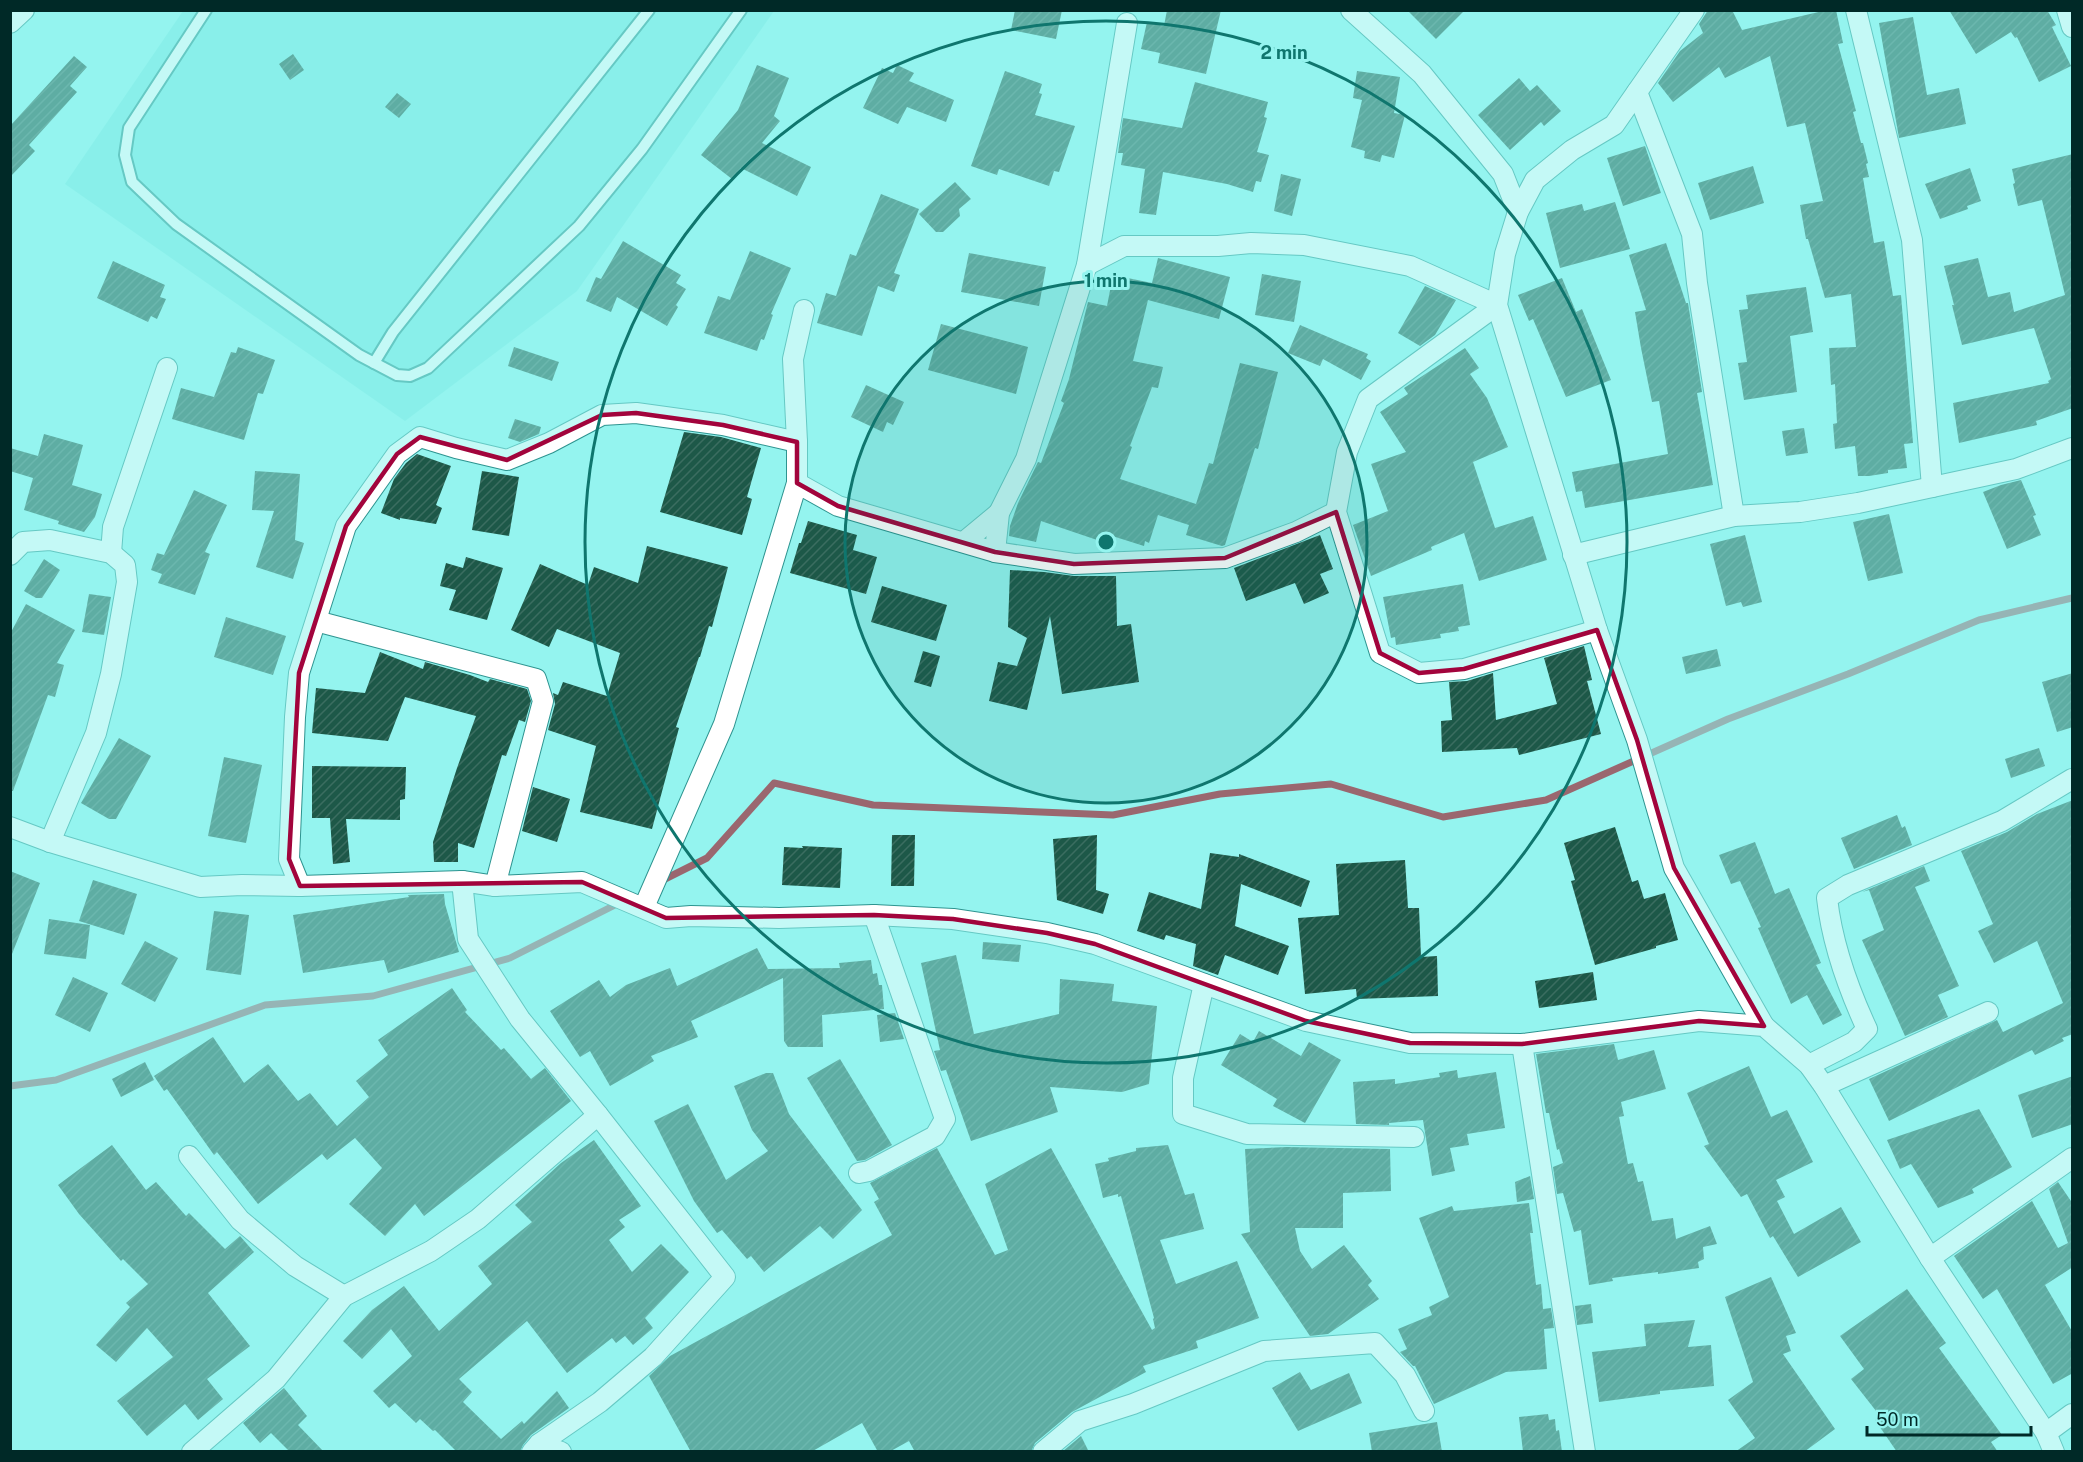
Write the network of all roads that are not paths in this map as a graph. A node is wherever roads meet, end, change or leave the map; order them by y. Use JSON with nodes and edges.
{"nodes":[{"id":1,"x":24,"y":10,"type":"edge"},
{"id":2,"x":206,"y":10,"type":"edge"},
{"id":3,"x":649,"y":10,"type":"edge"},
{"id":4,"x":741,"y":10,"type":"edge"},
{"id":5,"x":1351,"y":10,"type":"edge"},
{"id":6,"x":1694,"y":10,"type":"edge"},
{"id":7,"x":1856,"y":10,"type":"edge"},
{"id":8,"x":2067,"y":10,"type":"edge"},
{"id":9,"x":10,"y":23,"type":"edge"},
{"id":10,"x":1127,"y":23,"type":"dead end"},
{"id":11,"x":2073,"y":27,"type":"edge"},
{"id":12,"x":1637,"y":92,"type":"junction"},
{"id":13,"x":1518,"y":212,"type":"junction"},
{"id":14,"x":1087,"y":265,"type":"junction"},
{"id":15,"x":1497,"y":305,"type":"junction"},
{"id":16,"x":804,"y":310,"type":"dead end"},
{"id":17,"x":374,"y":363,"type":"junction"},
{"id":18,"x":167,"y":368,"type":"dead end"},
{"id":19,"x":797,"y":442,"type":"junction"},
{"id":20,"x":2073,"y":448,"type":"edge"},
{"id":21,"x":797,"y":483,"type":"junction"},
{"id":22,"x":1932,"y":487,"type":"junction"},
{"id":23,"x":1336,"y":512,"type":"junction"},
{"id":24,"x":999,"y":513,"type":"junction"},
{"id":25,"x":1734,"y":516,"type":"junction"},
{"id":26,"x":964,"y":542,"type":"junction"},
{"id":27,"x":995,"y":552,"type":"junction"},
{"id":28,"x":111,"y":553,"type":"junction"},
{"id":29,"x":10,"y":555,"type":"edge"},
{"id":30,"x":1573,"y":555,"type":"junction"},
{"id":31,"x":316,"y":621,"type":"junction"},
{"id":32,"x":1597,"y":630,"type":"junction"},
{"id":33,"x":2073,"y":779,"type":"edge"},
{"id":34,"x":10,"y":827,"type":"edge"},
{"id":35,"x":50,"y":842,"type":"junction"},
{"id":36,"x":462,"y":881,"type":"junction"},
{"id":37,"x":300,"y":886,"type":"junction"},
{"id":38,"x":495,"y":886,"type":"junction"},
{"id":39,"x":644,"y":907,"type":"junction"},
{"id":40,"x":874,"y":915,"type":"junction"},
{"id":41,"x":1204,"y":984,"type":"junction"},
{"id":42,"x":1988,"y":1012,"type":"dead end"},
{"id":43,"x":1764,"y":1026,"type":"junction"},
{"id":44,"x":1522,"y":1044,"type":"junction"},
{"id":45,"x":1809,"y":1065,"type":"junction"},
{"id":46,"x":1824,"y":1086,"type":"junction"},
{"id":47,"x":598,"y":1115,"type":"junction"},
{"id":48,"x":1414,"y":1137,"type":"dead end"},
{"id":49,"x":189,"y":1156,"type":"dead end"},
{"id":50,"x":2073,"y":1158,"type":"edge"},
{"id":51,"x":859,"y":1173,"type":"dead end"},
{"id":52,"x":1930,"y":1258,"type":"junction"},
{"id":53,"x":344,"y":1296,"type":"junction"},
{"id":54,"x":1424,"y":1411,"type":"dead end"},
{"id":55,"x":2073,"y":1414,"type":"edge"},
{"id":56,"x":2046,"y":1433,"type":"junction"},
{"id":57,"x":535,"y":1448,"type":"edge"},
{"id":58,"x":192,"y":1452,"type":"edge"},
{"id":59,"x":561,"y":1452,"type":"edge"},
{"id":60,"x":1043,"y":1452,"type":"edge"},
{"id":61,"x":1585,"y":1452,"type":"edge"},
{"id":62,"x":2054,"y":1452,"type":"edge"}],
"edges":[{"from":1,"to":9,"type":"street"},
{"from":2,"to":17,"type":"lane"},
{"from":3,"to":17,"type":"lane"},
{"from":4,"to":17,"type":"lane"},
{"from":5,"to":13,"type":"street"},
{"from":6,"to":12,"type":"street"},
{"from":7,"to":22,"type":"street"},
{"from":8,"to":11,"type":"street"},
{"from":10,"to":14,"type":"street"},
{"from":12,"to":13,"type":"street"},
{"from":12,"to":25,"type":"street"},
{"from":13,"to":15,"type":"street"},
{"from":14,"to":15,"type":"street"},
{"from":14,"to":24,"type":"street"},
{"from":15,"to":23,"type":"street"},
{"from":15,"to":30,"type":"street"},
{"from":16,"to":19,"type":"street"},
{"from":18,"to":28,"type":"street"},
{"from":19,"to":21,"type":"street"},
{"from":19,"to":31,"type":"street"},
{"from":20,"to":22,"type":"street"},
{"from":21,"to":26,"type":"street"},
{"from":21,"to":39,"type":"street"},
{"from":22,"to":25,"type":"street"},
{"from":23,"to":27,"type":"street"},
{"from":23,"to":32,"type":"street"},
{"from":24,"to":26,"type":"street"},
{"from":24,"to":27,"type":"street"},
{"from":25,"to":30,"type":"street"},
{"from":26,"to":27,"type":"street"},
{"from":28,"to":29,"type":"street"},
{"from":28,"to":35,"type":"street"},
{"from":30,"to":32,"type":"street"},
{"from":31,"to":37,"type":"street"},
{"from":31,"to":38,"type":"street"},
{"from":32,"to":43,"type":"street"},
{"from":33,"to":45,"type":"street"},
{"from":34,"to":35,"type":"street"},
{"from":35,"to":37,"type":"street"},
{"from":36,"to":37,"type":"street"},
{"from":36,"to":38,"type":"street"},
{"from":36,"to":47,"type":"street"},
{"from":38,"to":39,"type":"street"},
{"from":39,"to":40,"type":"street"},
{"from":40,"to":41,"type":"street"},
{"from":40,"to":51,"type":"street"},
{"from":41,"to":44,"type":"street"},
{"from":41,"to":48,"type":"street"},
{"from":42,"to":46,"type":"street"},
{"from":43,"to":44,"type":"street"},
{"from":43,"to":45,"type":"street"},
{"from":44,"to":61,"type":"street"},
{"from":45,"to":46,"type":"street"},
{"from":46,"to":52,"type":"street"},
{"from":47,"to":53,"type":"street"},
{"from":47,"to":57,"type":"street"},
{"from":49,"to":53,"type":"street"},
{"from":50,"to":52,"type":"street"},
{"from":52,"to":56,"type":"street"},
{"from":53,"to":58,"type":"street"},
{"from":54,"to":60,"type":"street"},
{"from":55,"to":56,"type":"street"},
{"from":56,"to":62,"type":"street"},
{"from":57,"to":59,"type":"street"}]}
